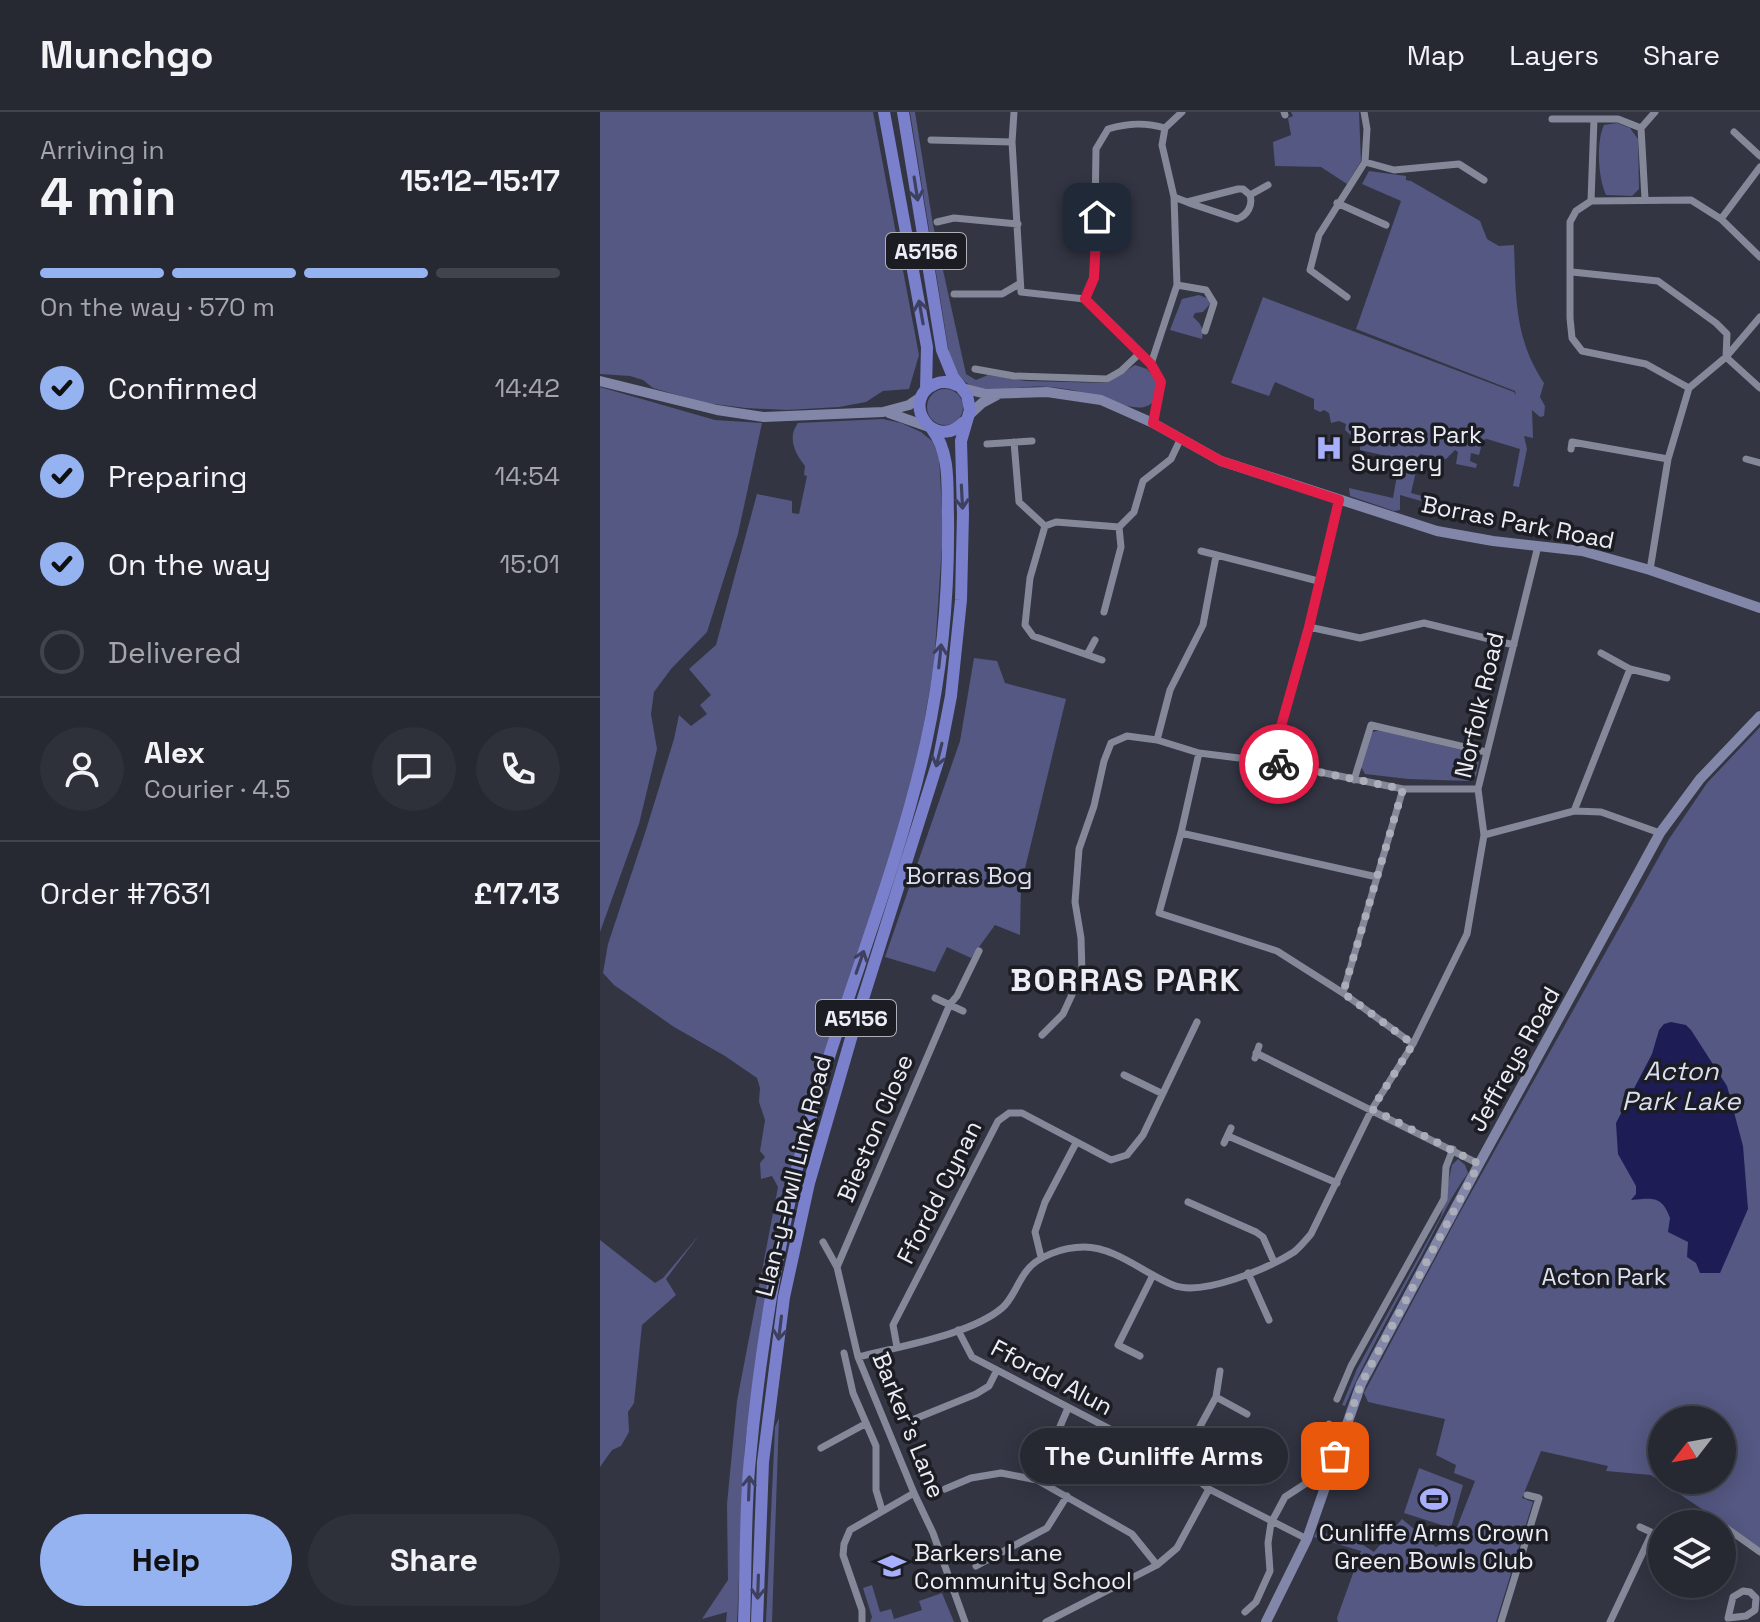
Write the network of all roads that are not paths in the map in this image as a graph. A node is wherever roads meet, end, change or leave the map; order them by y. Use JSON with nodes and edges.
{"nodes":[{"id":1,"x":884,"y":112,"type":"edge"},
{"id":2,"x":903,"y":112,"type":"edge"},
{"id":3,"x":1014,"y":112,"type":"edge"},
{"id":4,"x":1182,"y":112,"type":"edge"},
{"id":5,"x":1364,"y":112,"type":"edge"},
{"id":6,"x":1655,"y":112,"type":"edge"},
{"id":7,"x":1552,"y":119,"type":"edge"},
{"id":8,"x":1594,"y":119,"type":"junction"},
{"id":9,"x":943,"y":127,"type":"dead end"},
{"id":10,"x":1165,"y":128,"type":"junction"},
{"id":11,"x":1641,"y":128,"type":"junction"},
{"id":12,"x":1741,"y":133,"type":"dead end"},
{"id":13,"x":945,"y":139,"type":"junction"},
{"id":14,"x":931,"y":140,"type":"dead end"},
{"id":15,"x":1012,"y":142,"type":"junction"},
{"id":16,"x":1760,"y":156,"type":"edge"},
{"id":17,"x":1365,"y":162,"type":"junction"},
{"id":18,"x":1760,"y":167,"type":"edge"},
{"id":19,"x":1484,"y":180,"type":"dead end"},
{"id":20,"x":1268,"y":185,"type":"dead end"},
{"id":21,"x":1250,"y":195,"type":"junction"},
{"id":22,"x":1174,"y":197,"type":"junction"},
{"id":23,"x":1645,"y":199,"type":"junction"},
{"id":24,"x":1591,"y":201,"type":"junction"},
{"id":25,"x":1187,"y":202,"type":"junction"},
{"id":26,"x":1337,"y":203,"type":"junction"},
{"id":27,"x":1721,"y":219,"type":"junction"},
{"id":28,"x":937,"y":222,"type":"dead end"},
{"id":29,"x":1018,"y":224,"type":"junction"},
{"id":30,"x":1386,"y":225,"type":"dead end"},
{"id":31,"x":1760,"y":257,"type":"edge"},
{"id":32,"x":1310,"y":270,"type":"junction"},
{"id":33,"x":1572,"y":272,"type":"junction"},
{"id":34,"x":1301,"y":274,"type":"dead end"},
{"id":35,"x":1019,"y":284,"type":"junction"},
{"id":36,"x":1177,"y":285,"type":"junction"},
{"id":37,"x":954,"y":294,"type":"dead end"},
{"id":38,"x":1347,"y":297,"type":"dead end"},
{"id":39,"x":1085,"y":299,"type":"junction"},
{"id":40,"x":1196,"y":317,"type":"dead end"},
{"id":41,"x":1760,"y":317,"type":"edge"},
{"id":42,"x":1208,"y":321,"type":"junction"},
{"id":43,"x":1205,"y":331,"type":"dead end"},
{"id":44,"x":1140,"y":353,"type":"junction"},
{"id":45,"x":1726,"y":357,"type":"junction"},
{"id":46,"x":1151,"y":364,"type":"junction"},
{"id":47,"x":975,"y":369,"type":"dead end"},
{"id":48,"x":600,"y":381,"type":"edge"},
{"id":49,"x":961,"y":388,"type":"junction"},
{"id":50,"x":1689,"y":388,"type":"junction"},
{"id":51,"x":1759,"y":390,"type":"edge"},
{"id":52,"x":924,"y":393,"type":"junction"},
{"id":53,"x":998,"y":395,"type":"junction"},
{"id":54,"x":883,"y":412,"type":"junction"},
{"id":55,"x":967,"y":418,"type":"junction"},
{"id":56,"x":1153,"y":423,"type":"junction"},
{"id":57,"x":931,"y":428,"type":"junction"},
{"id":58,"x":1181,"y":438,"type":"junction"},
{"id":59,"x":1032,"y":441,"type":"dead end"},
{"id":60,"x":1572,"y":441,"type":"dead end"},
{"id":61,"x":1014,"y":442,"type":"junction"},
{"id":62,"x":987,"y":444,"type":"dead end"},
{"id":63,"x":1759,"y":451,"type":"edge"},
{"id":64,"x":1668,"y":459,"type":"junction"},
{"id":65,"x":1746,"y":459,"type":"dead end"},
{"id":66,"x":1758,"y":461,"type":"edge"},
{"id":67,"x":1339,"y":500,"type":"junction"},
{"id":68,"x":1045,"y":526,"type":"junction"},
{"id":69,"x":1119,"y":527,"type":"junction"},
{"id":70,"x":1538,"y":546,"type":"junction"},
{"id":71,"x":1201,"y":551,"type":"dead end"},
{"id":72,"x":1216,"y":556,"type":"junction"},
{"id":73,"x":1650,"y":570,"type":"junction"},
{"id":74,"x":1318,"y":581,"type":"junction"},
{"id":75,"x":1760,"y":608,"type":"edge"},
{"id":76,"x":1104,"y":612,"type":"dead end"},
{"id":77,"x":1309,"y":627,"type":"junction"},
{"id":78,"x":1095,"y":640,"type":"dead end"},
{"id":79,"x":1514,"y":645,"type":"junction"},
{"id":80,"x":1601,"y":652,"type":"dead end"},
{"id":81,"x":1088,"y":653,"type":"junction"},
{"id":82,"x":1102,"y":660,"type":"dead end"},
{"id":83,"x":1630,"y":669,"type":"junction"},
{"id":84,"x":1668,"y":678,"type":"dead end"},
{"id":85,"x":1760,"y":716,"type":"edge"},
{"id":86,"x":1157,"y":740,"type":"junction"},
{"id":87,"x":1486,"y":752,"type":"junction"},
{"id":88,"x":1199,"y":753,"type":"junction"},
{"id":89,"x":1271,"y":762,"type":"junction"},
{"id":90,"x":1354,"y":780,"type":"junction"},
{"id":91,"x":1403,"y":789,"type":"junction"},
{"id":92,"x":1478,"y":789,"type":"junction"},
{"id":93,"x":1574,"y":811,"type":"junction"},
{"id":94,"x":1181,"y":833,"type":"junction"},
{"id":95,"x":1660,"y":833,"type":"junction"},
{"id":96,"x":1484,"y":835,"type":"junction"},
{"id":97,"x":1377,"y":877,"type":"junction"},
{"id":98,"x":979,"y":951,"type":"dead end"},
{"id":99,"x":1343,"y":993,"type":"junction"},
{"id":100,"x":935,"y":998,"type":"dead end"},
{"id":101,"x":950,"y":1004,"type":"junction"},
{"id":102,"x":963,"y":1011,"type":"dead end"},
{"id":103,"x":1197,"y":1022,"type":"dead end"},
{"id":104,"x":1042,"y":1035,"type":"dead end"},
{"id":105,"x":1413,"y":1044,"type":"junction"},
{"id":106,"x":1257,"y":1053,"type":"dead end"},
{"id":107,"x":1124,"y":1075,"type":"dead end"},
{"id":108,"x":1161,"y":1093,"type":"junction"},
{"id":109,"x":1372,"y":1109,"type":"junction"},
{"id":110,"x":1228,"y":1135,"type":"dead end"},
{"id":111,"x":1076,"y":1143,"type":"junction"},
{"id":112,"x":1453,"y":1149,"type":"junction"},
{"id":113,"x":1479,"y":1164,"type":"junction"},
{"id":114,"x":1337,"y":1183,"type":"junction"},
{"id":115,"x":1188,"y":1202,"type":"dead end"},
{"id":116,"x":823,"y":1242,"type":"dead end"},
{"id":117,"x":1041,"y":1257,"type":"junction"},
{"id":118,"x":1274,"y":1262,"type":"junction"},
{"id":119,"x":837,"y":1267,"type":"junction"},
{"id":120,"x":1248,"y":1273,"type":"junction"},
{"id":121,"x":1153,"y":1275,"type":"junction"},
{"id":122,"x":1269,"y":1320,"type":"dead end"},
{"id":123,"x":958,"y":1330,"type":"junction"},
{"id":124,"x":897,"y":1347,"type":"junction"},
{"id":125,"x":844,"y":1353,"type":"dead end"},
{"id":126,"x":1140,"y":1356,"type":"dead end"},
{"id":127,"x":858,"y":1357,"type":"junction"},
{"id":128,"x":836,"y":1361,"type":"dead end"},
{"id":129,"x":845,"y":1364,"type":"junction"},
{"id":130,"x":997,"y":1370,"type":"junction"},
{"id":131,"x":1220,"y":1371,"type":"dead end"},
{"id":132,"x":1216,"y":1397,"type":"junction"},
{"id":133,"x":1337,"y":1399,"type":"dead end"},
{"id":134,"x":1068,"y":1408,"type":"junction"},
{"id":135,"x":1247,"y":1414,"type":"dead end"},
{"id":136,"x":912,"y":1420,"type":"dead end"},
{"id":137,"x":865,"y":1424,"type":"junction"},
{"id":138,"x":1329,"y":1424,"type":"dead end"},
{"id":139,"x":824,"y":1443,"type":"dead end"},
{"id":140,"x":1179,"y":1465,"type":"junction"},
{"id":141,"x":1037,"y":1480,"type":"junction"},
{"id":142,"x":945,"y":1489,"type":"dead end"},
{"id":143,"x":1209,"y":1489,"type":"junction"},
{"id":144,"x":914,"y":1493,"type":"junction"},
{"id":145,"x":1527,"y":1495,"type":"dead end"},
{"id":146,"x":1067,"y":1496,"type":"junction"},
{"id":147,"x":1539,"y":1498,"type":"junction"},
{"id":148,"x":1550,"y":1501,"type":"dead end"},
{"id":149,"x":882,"y":1510,"type":"junction"},
{"id":150,"x":1271,"y":1523,"type":"junction"},
{"id":151,"x":1640,"y":1527,"type":"dead end"},
{"id":152,"x":1648,"y":1531,"type":"edge"},
{"id":153,"x":1736,"y":1535,"type":"edge"},
{"id":154,"x":1307,"y":1539,"type":"junction"},
{"id":155,"x":1648,"y":1541,"type":"edge"},
{"id":156,"x":1760,"y":1552,"type":"edge"},
{"id":157,"x":1157,"y":1565,"type":"junction"},
{"id":158,"x":976,"y":1566,"type":"dead end"},
{"id":159,"x":1731,"y":1605,"type":"junction"},
{"id":160,"x":1245,"y":1612,"type":"dead end"},
{"id":161,"x":1743,"y":1617,"type":"junction"},
{"id":162,"x":1726,"y":1620,"type":"edge"},
{"id":163,"x":744,"y":1622,"type":"edge"},
{"id":164,"x":757,"y":1622,"type":"edge"},
{"id":165,"x":862,"y":1622,"type":"edge"},
{"id":166,"x":965,"y":1622,"type":"edge"},
{"id":167,"x":1046,"y":1622,"type":"edge"},
{"id":168,"x":1266,"y":1622,"type":"edge"},
{"id":169,"x":1501,"y":1622,"type":"edge"},
{"id":170,"x":1610,"y":1622,"type":"edge"}],
"edges":[{"from":52,"to":1,"type":"highway","number":"A5156","one_way":true},
{"from":2,"to":49,"type":"highway","number":"A5156","one_way":true},
{"from":3,"to":15,"type":"street"},
{"from":4,"to":10,"type":"street"},
{"from":5,"to":17,"type":"street"},
{"from":6,"to":11,"type":"street"},
{"from":7,"to":8,"type":"street"},
{"from":8,"to":11,"type":"street"},
{"from":8,"to":24,"type":"street"},
{"from":9,"to":13,"type":"street"},
{"from":10,"to":22,"type":"street"},
{"from":10,"to":39,"type":"street"},
{"from":11,"to":23,"type":"street"},
{"from":12,"to":16,"type":"street"},
{"from":13,"to":14,"type":"street"},
{"from":13,"to":15,"type":"street"},
{"from":15,"to":29,"type":"street"},
{"from":17,"to":19,"type":"street"},
{"from":17,"to":26,"type":"street"},
{"from":18,"to":27,"type":"street"},
{"from":20,"to":21,"type":"street"},
{"from":21,"to":25,"type":"street"},
{"from":21,"to":25,"type":"street"},
{"from":22,"to":25,"type":"street"},
{"from":22,"to":36,"type":"street"},
{"from":23,"to":24,"type":"street"},
{"from":23,"to":27,"type":"street"},
{"from":24,"to":33,"type":"street"},
{"from":26,"to":30,"type":"street"},
{"from":26,"to":32,"type":"street"},
{"from":27,"to":31,"type":"street"},
{"from":28,"to":29,"type":"street"},
{"from":29,"to":35,"type":"street"},
{"from":32,"to":34,"type":"street"},
{"from":32,"to":38,"type":"street"},
{"from":33,"to":45,"type":"street"},
{"from":33,"to":50,"type":"street"},
{"from":35,"to":37,"type":"street"},
{"from":35,"to":39,"type":"street"},
{"from":36,"to":42,"type":"street"},
{"from":36,"to":46,"type":"street"},
{"from":39,"to":44,"type":"street"},
{"from":40,"to":42,"type":"street"},
{"from":41,"to":45,"type":"street"},
{"from":42,"to":43,"type":"street"},
{"from":44,"to":46,"type":"street"},
{"from":44,"to":47,"type":"street"},
{"from":45,"to":50,"type":"street"},
{"from":45,"to":51,"type":"street"},
{"from":46,"to":56,"type":"street"},
{"from":48,"to":54,"type":"street"},
{"from":49,"to":52,"type":"highway"},
{"from":49,"to":53,"type":"street","name":"Borras Park Road"},
{"from":49,"to":55,"type":"highway"},
{"from":50,"to":64,"type":"street"},
{"from":52,"to":54,"type":"street"},
{"from":52,"to":57,"type":"highway"},
{"from":53,"to":55,"type":"street"},
{"from":53,"to":56,"type":"street","name":"Borras Park Road"},
{"from":54,"to":57,"type":"street"},
{"from":55,"to":57,"type":"highway"},
{"from":55,"to":164,"type":"highway","name":"Llan-y-Pwll Link Road","number":"A5156","one_way":true},
{"from":56,"to":58,"type":"street","name":"Borras Park Road"},
{"from":163,"to":57,"type":"highway","name":"Llan-y-Pwll Link Road","number":"A5156","one_way":true},
{"from":58,"to":67,"type":"street","name":"Borras Park Road"},
{"from":58,"to":69,"type":"street"},
{"from":59,"to":61,"type":"street"},
{"from":60,"to":64,"type":"street"},
{"from":61,"to":62,"type":"street"},
{"from":61,"to":68,"type":"street"},
{"from":63,"to":66,"type":"street"},
{"from":64,"to":73,"type":"street"},
{"from":65,"to":66,"type":"street"},
{"from":67,"to":70,"type":"street","name":"Borras Park Road"},
{"from":67,"to":74,"type":"street"},
{"from":68,"to":69,"type":"street"},
{"from":68,"to":81,"type":"street"},
{"from":69,"to":76,"type":"street"},
{"from":70,"to":73,"type":"street","name":"Borras Park Road"},
{"from":70,"to":79,"type":"street","name":"Norfolk Road"},
{"from":71,"to":72,"type":"street"},
{"from":72,"to":74,"type":"street"},
{"from":72,"to":86,"type":"street"},
{"from":73,"to":75,"type":"street","name":"Borras Park Road"},
{"from":74,"to":77,"type":"street"},
{"from":77,"to":79,"type":"street"},
{"from":77,"to":89,"type":"street"},
{"from":78,"to":81,"type":"street"},
{"from":79,"to":87,"type":"street","name":"Norfolk Road"},
{"from":80,"to":83,"type":"street"},
{"from":81,"to":82,"type":"street"},
{"from":83,"to":84,"type":"street"},
{"from":83,"to":93,"type":"street"},
{"from":85,"to":95,"type":"street","name":"Jeffreys Road"},
{"from":86,"to":88,"type":"street"},
{"from":86,"to":104,"type":"street"},
{"from":87,"to":90,"type":"street"},
{"from":87,"to":92,"type":"street","name":"Norfolk Road"},
{"from":88,"to":89,"type":"street"},
{"from":88,"to":94,"type":"street"},
{"from":89,"to":90,"type":"street"},
{"from":90,"to":91,"type":"street"},
{"from":91,"to":92,"type":"street"},
{"from":91,"to":97,"type":"street"},
{"from":92,"to":96,"type":"street","name":"Norfolk Road"},
{"from":93,"to":95,"type":"street"},
{"from":93,"to":96,"type":"street"},
{"from":94,"to":97,"type":"street"},
{"from":94,"to":99,"type":"street"},
{"from":95,"to":113,"type":"street","name":"Jeffreys Road"},
{"from":96,"to":105,"type":"street","name":"Norfolk Road"},
{"from":97,"to":99,"type":"street"},
{"from":98,"to":101,"type":"street","name":"Bieston Close"},
{"from":99,"to":105,"type":"street"},
{"from":100,"to":101,"type":"street"},
{"from":101,"to":102,"type":"street"},
{"from":101,"to":119,"type":"street","name":"Bieston Close"},
{"from":103,"to":108,"type":"street","name":"Ffordd Cynan"},
{"from":105,"to":109,"type":"street","name":"Norfolk Road"},
{"from":106,"to":109,"type":"street"},
{"from":107,"to":108,"type":"street"},
{"from":108,"to":111,"type":"street","name":"Ffordd Cynan"},
{"from":109,"to":112,"type":"street"},
{"from":109,"to":114,"type":"street","name":"Norfolk Road"},
{"from":110,"to":114,"type":"street"},
{"from":111,"to":117,"type":"street"},
{"from":111,"to":124,"type":"street","name":"Ffordd Cynan"},
{"from":112,"to":113,"type":"street"},
{"from":112,"to":133,"type":"street","name":"Jeffreys Road"},
{"from":113,"to":154,"type":"street","name":"Jeffreys Road"},
{"from":114,"to":118,"type":"street","name":"Norfolk Road"},
{"from":115,"to":118,"type":"street"},
{"from":116,"to":119,"type":"street","name":"Barker's Lane"},
{"from":117,"to":121,"type":"street","name":"Norfolk Road"},
{"from":117,"to":123,"type":"street"},
{"from":118,"to":120,"type":"street","name":"Norfolk Road"},
{"from":119,"to":127,"type":"street","name":"Barker's Lane"},
{"from":120,"to":121,"type":"street","name":"Norfolk Road"},
{"from":120,"to":122,"type":"street"},
{"from":121,"to":126,"type":"street"},
{"from":123,"to":124,"type":"street"},
{"from":123,"to":130,"type":"street","name":"Ffordd Alun"},
{"from":124,"to":127,"type":"street"},
{"from":125,"to":129,"type":"street"},
{"from":127,"to":144,"type":"street","name":"Barker's Lane"},
{"from":128,"to":129,"type":"street"},
{"from":129,"to":137,"type":"street"},
{"from":130,"to":134,"type":"street","name":"Ffordd Alun"},
{"from":130,"to":136,"type":"street"},
{"from":131,"to":132,"type":"street"},
{"from":132,"to":135,"type":"street"},
{"from":132,"to":140,"type":"street"},
{"from":134,"to":140,"type":"street","name":"Ffordd Alun"},
{"from":134,"to":141,"type":"street"},
{"from":137,"to":139,"type":"street"},
{"from":137,"to":149,"type":"street"},
{"from":138,"to":150,"type":"street"},
{"from":140,"to":143,"type":"street","name":"Ffordd Alun"},
{"from":141,"to":142,"type":"street"},
{"from":141,"to":146,"type":"street"},
{"from":143,"to":150,"type":"street","name":"Ffordd Alun"},
{"from":143,"to":157,"type":"street"},
{"from":144,"to":149,"type":"street"},
{"from":144,"to":166,"type":"street","name":"Barker's Lane"},
{"from":145,"to":147,"type":"street"},
{"from":146,"to":157,"type":"street"},
{"from":146,"to":158,"type":"street"},
{"from":147,"to":148,"type":"street"},
{"from":147,"to":169,"type":"street"},
{"from":149,"to":165,"type":"street"},
{"from":150,"to":154,"type":"street","name":"Ffordd Alun"},
{"from":150,"to":160,"type":"street"},
{"from":151,"to":152,"type":"street"},
{"from":153,"to":156,"type":"street"},
{"from":154,"to":168,"type":"street","name":"Jeffreys Road"},
{"from":155,"to":170,"type":"street"},
{"from":157,"to":167,"type":"street"},
{"from":159,"to":161,"type":"street"},
{"from":159,"to":161,"type":"street"},
{"from":159,"to":162,"type":"street"},
{"from":161,"to":162,"type":"street"}]}
